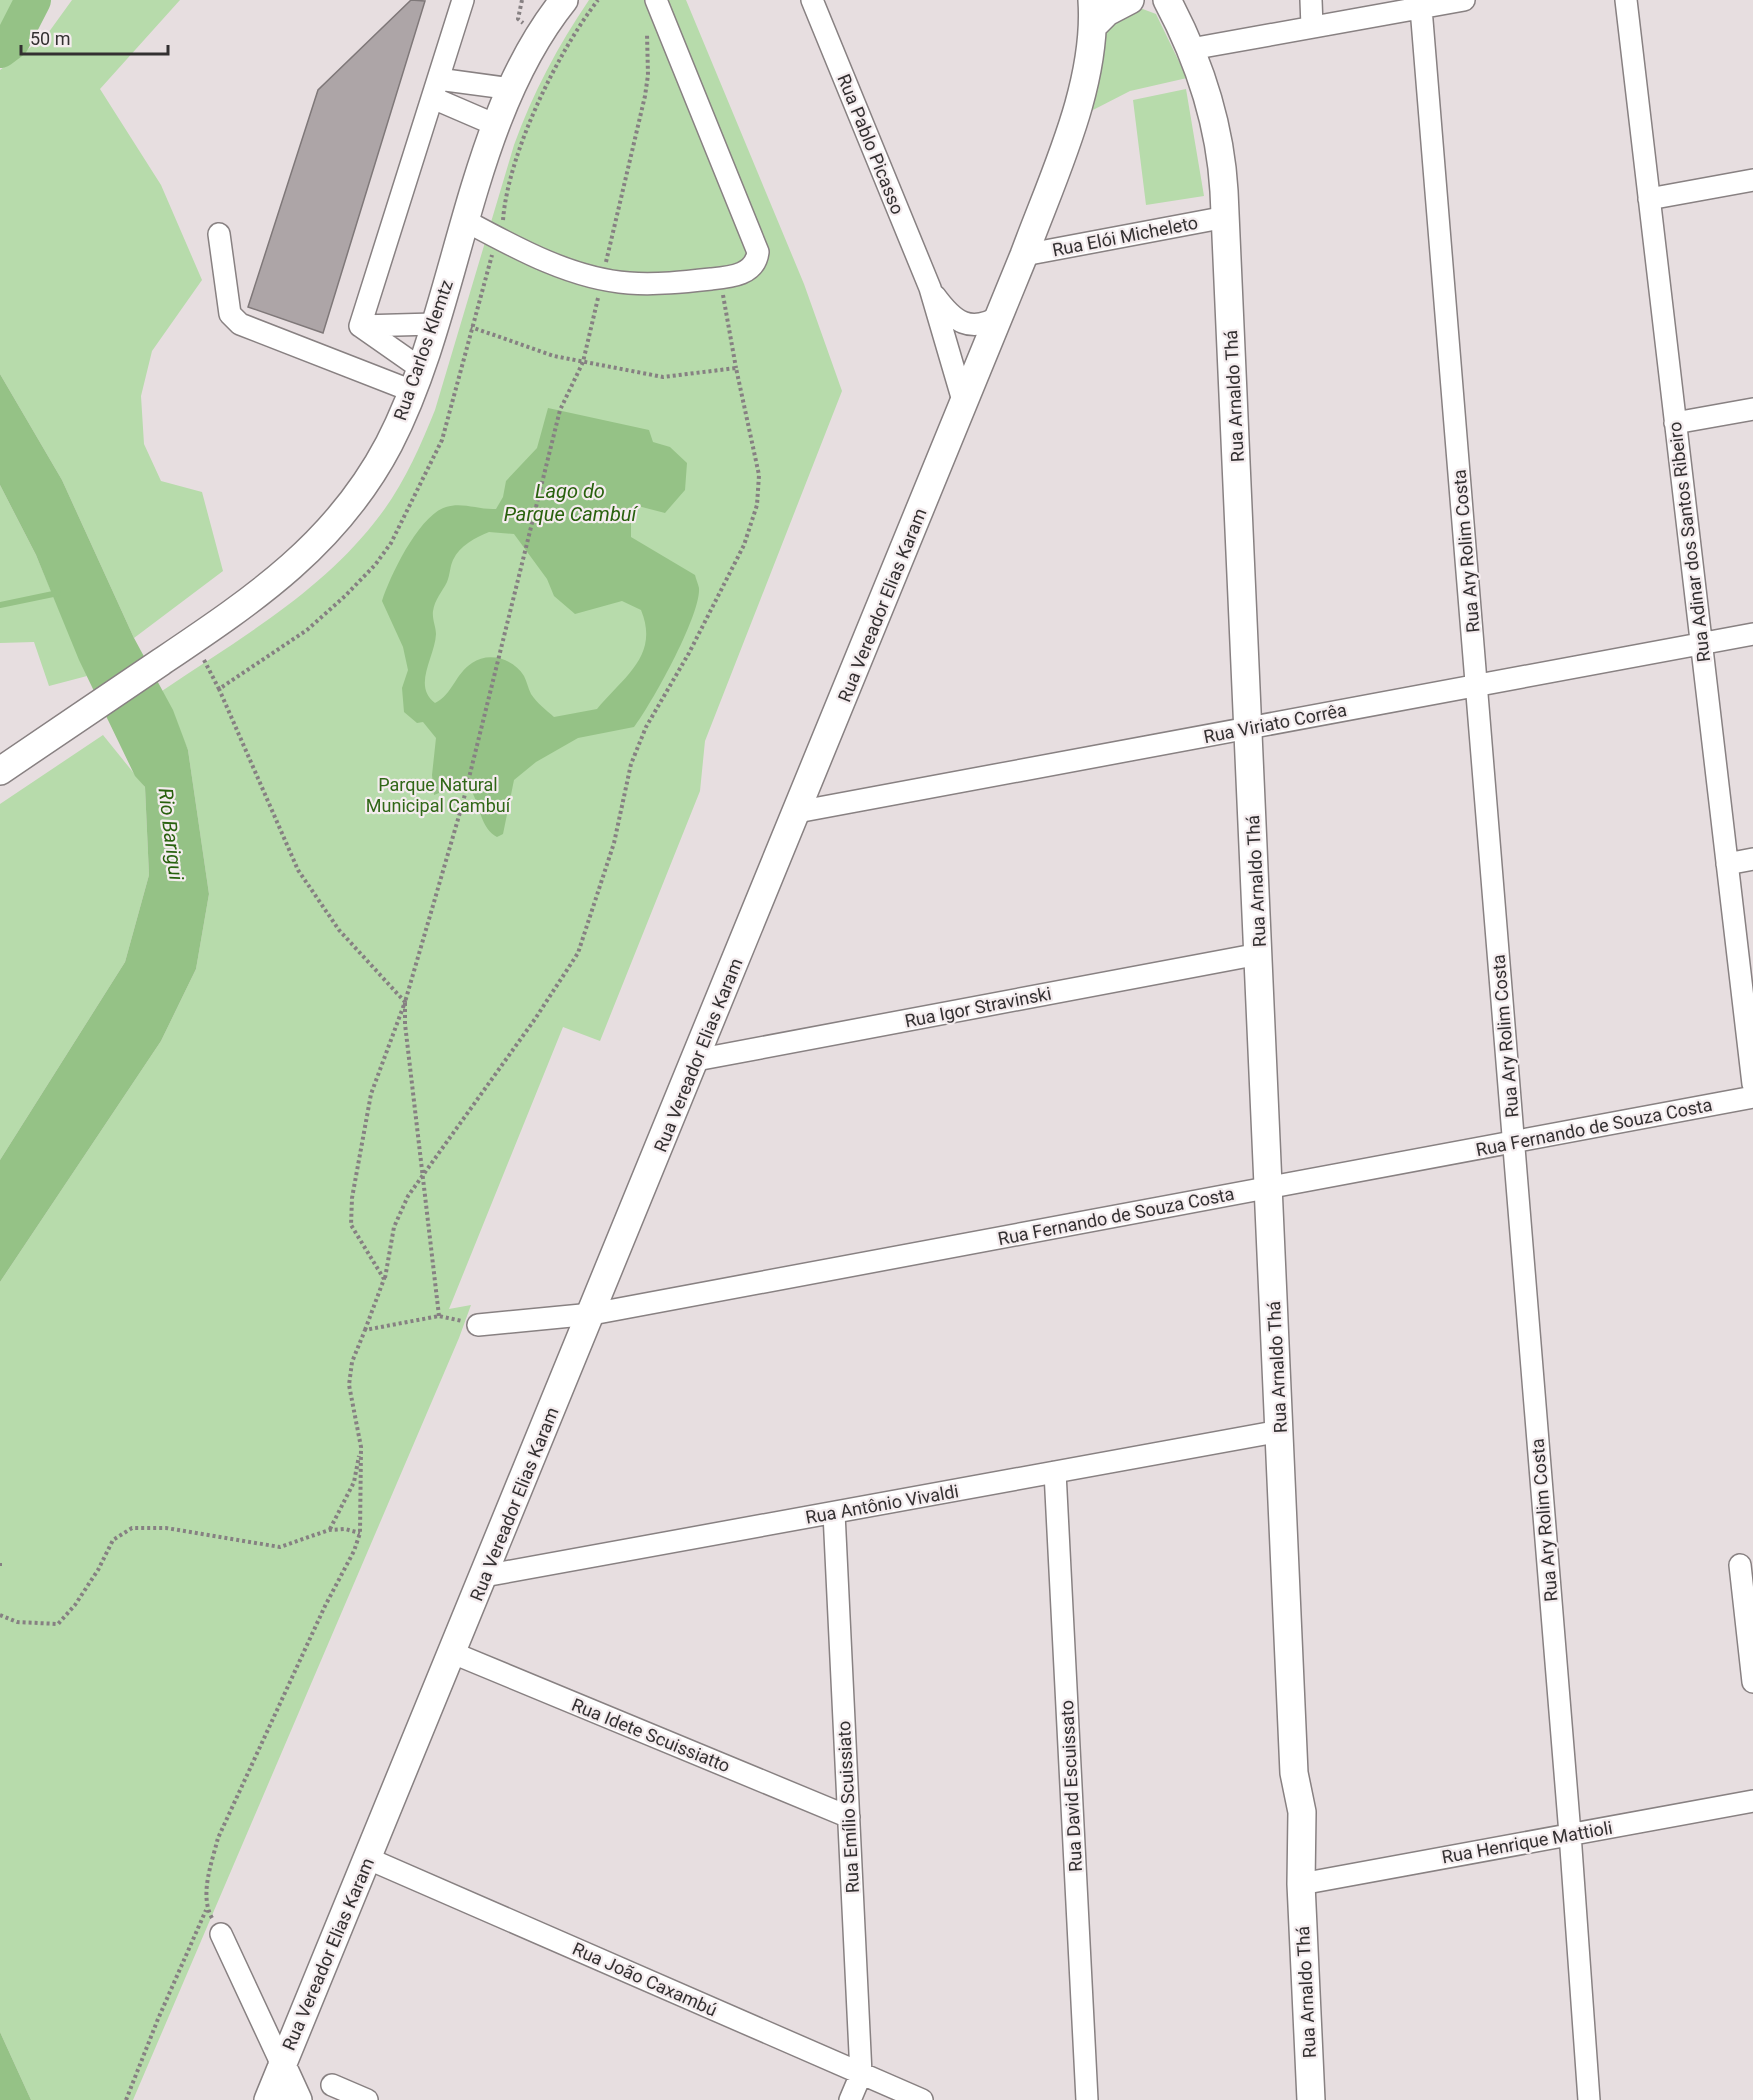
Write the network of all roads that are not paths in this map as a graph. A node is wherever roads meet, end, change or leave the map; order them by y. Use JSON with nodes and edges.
{"nodes":[{"id":1,"x":463,"y":0,"type":"edge"},
{"id":2,"x":656,"y":0,"type":"edge"},
{"id":3,"x":812,"y":0,"type":"edge"},
{"id":4,"x":1130,"y":0,"type":"edge"},
{"id":5,"x":1147,"y":0,"type":"edge"},
{"id":6,"x":1311,"y":0,"type":"edge"},
{"id":7,"x":1464,"y":0,"type":"edge"},
{"id":8,"x":1626,"y":0,"type":"edge"},
{"id":9,"x":560,"y":2,"type":"edge"},
{"id":10,"x":1170,"y":6,"type":"edge"},
{"id":11,"x":1421,"y":8,"type":"junction"},
{"id":12,"x":1093,"y":12,"type":"edge"},
{"id":13,"x":1312,"y":27,"type":"junction"},
{"id":14,"x":1191,"y":49,"type":"junction"},
{"id":15,"x":435,"y":88,"type":"junction"},
{"id":16,"x":512,"y":89,"type":"junction"},
{"id":17,"x":498,"y":126,"type":"junction"},
{"id":18,"x":1753,"y":180,"type":"edge"},
{"id":19,"x":1649,"y":199,"type":"junction"},
{"id":20,"x":1226,"y":217,"type":"junction"},
{"id":21,"x":466,"y":221,"type":"junction"},
{"id":22,"x":219,"y":234,"type":"dead end"},
{"id":23,"x":1024,"y":255,"type":"junction"},
{"id":24,"x":930,"y":288,"type":"junction"},
{"id":25,"x":1000,"y":316,"type":"junction"},
{"id":26,"x":434,"y":324,"type":"junction"},
{"id":27,"x":360,"y":326,"type":"junction"},
{"id":28,"x":416,"y":379,"type":"junction"},
{"id":29,"x":964,"y":404,"type":"junction"},
{"id":30,"x":1753,"y":409,"type":"edge"},
{"id":31,"x":1676,"y":423,"type":"junction"},
{"id":32,"x":1753,"y":634,"type":"edge"},
{"id":33,"x":1701,"y":644,"type":"junction"},
{"id":34,"x":1477,"y":686,"type":"junction"},
{"id":35,"x":1249,"y":728,"type":"junction"},
{"id":36,"x":0,"y":771,"type":"edge"},
{"id":37,"x":798,"y":812,"type":"junction"},
{"id":38,"x":1753,"y":859,"type":"edge"},
{"id":39,"x":1727,"y":864,"type":"junction"},
{"id":40,"x":1259,"y":954,"type":"junction"},
{"id":41,"x":696,"y":1060,"type":"junction"},
{"id":42,"x":1753,"y":1084,"type":"edge"},
{"id":43,"x":1753,"y":1097,"type":"edge"},
{"id":44,"x":1514,"y":1142,"type":"junction"},
{"id":45,"x":1269,"y":1188,"type":"junction"},
{"id":46,"x":592,"y":1314,"type":"junction"},
{"id":47,"x":478,"y":1325,"type":"road end"},
{"id":48,"x":1280,"y":1431,"type":"junction"},
{"id":49,"x":1055,"y":1472,"type":"junction"},
{"id":50,"x":834,"y":1513,"type":"junction"},
{"id":51,"x":1740,"y":1565,"type":"dead end"},
{"id":52,"x":484,"y":1576,"type":"junction"},
{"id":53,"x":453,"y":1653,"type":"junction"},
{"id":54,"x":1753,"y":1682,"type":"edge"},
{"id":55,"x":1753,"y":1801,"type":"edge"},
{"id":56,"x":849,"y":1817,"type":"junction"},
{"id":57,"x":1570,"y":1834,"type":"junction"},
{"id":58,"x":369,"y":1859,"type":"junction"},
{"id":59,"x":1301,"y":1884,"type":"junction"},
{"id":60,"x":221,"y":1934,"type":"road end"},
{"id":61,"x":282,"y":2065,"type":"junction"},
{"id":62,"x":861,"y":2074,"type":"junction"},
{"id":63,"x":332,"y":2085,"type":"dead end"},
{"id":64,"x":268,"y":2100,"type":"edge"},
{"id":65,"x":298,"y":2100,"type":"edge"},
{"id":66,"x":368,"y":2100,"type":"edge"},
{"id":67,"x":850,"y":2100,"type":"edge"},
{"id":68,"x":922,"y":2100,"type":"edge"},
{"id":69,"x":1087,"y":2100,"type":"edge"},
{"id":70,"x":1311,"y":2100,"type":"edge"},
{"id":71,"x":1589,"y":2100,"type":"edge"}],
"edges":[{"from":1,"to":15,"type":"street"},
{"from":2,"to":21,"type":"street"},
{"from":3,"to":24,"type":"street","name":"Rua Pablo Picasso"},
{"from":4,"to":12,"type":"main road"},
{"from":5,"to":10,"type":"main road"},
{"from":6,"to":13,"type":"street"},
{"from":7,"to":11,"type":"street"},
{"from":8,"to":19,"type":"street","name":"Rua Adinar dos Santos Ribeiro"},
{"from":9,"to":16,"type":"main road","name":"Rua Carlos Klemtz"},
{"from":10,"to":14,"type":"main road","name":"Rua Arnaldo Thá"},
{"from":11,"to":13,"type":"street"},
{"from":11,"to":34,"type":"street","name":"Rua Ary Rolim Costa"},
{"from":12,"to":23,"type":"main road","name":"Rua Vereador Elias Karam"},
{"from":13,"to":14,"type":"street"},
{"from":14,"to":20,"type":"main road","name":"Rua Arnaldo Thá"},
{"from":15,"to":16,"type":"street"},
{"from":15,"to":17,"type":"street"},
{"from":15,"to":27,"type":"street"},
{"from":16,"to":17,"type":"main road","name":"Rua Carlos Klemtz"},
{"from":17,"to":21,"type":"main road","name":"Rua Carlos Klemtz"},
{"from":18,"to":19,"type":"street"},
{"from":19,"to":31,"type":"street","name":"Rua Adinar dos Santos Ribeiro"},
{"from":20,"to":23,"type":"street","name":"Rua Elói Micheleto"},
{"from":20,"to":35,"type":"main road","name":"Rua Arnaldo Thá"},
{"from":21,"to":26,"type":"main road","name":"Rua Carlos Klemtz"},
{"from":22,"to":28,"type":"street"},
{"from":23,"to":25,"type":"main road","name":"Rua Vereador Elias Karam"},
{"from":24,"to":25,"type":"street","name":"Rua Pablo Picasso"},
{"from":24,"to":29,"type":"street","name":"Rua Pablo Picasso"},
{"from":25,"to":29,"type":"main road","name":"Rua Vereador Elias Karam"},
{"from":26,"to":27,"type":"street"},
{"from":26,"to":28,"type":"main road","name":"Rua Carlos Klemtz"},
{"from":27,"to":28,"type":"street"},
{"from":28,"to":36,"type":"main road","name":"Rua Carlos Klemtz"},
{"from":29,"to":37,"type":"main road","name":"Rua Vereador Elias Karam"},
{"from":30,"to":31,"type":"street"},
{"from":31,"to":33,"type":"street","name":"Rua Adinar dos Santos Ribeiro"},
{"from":32,"to":33,"type":"street","name":"Rua Viriato Corrêa"},
{"from":33,"to":34,"type":"street","name":"Rua Viriato Corrêa"},
{"from":33,"to":39,"type":"street","name":"Rua Adinar dos Santos Ribeiro"},
{"from":34,"to":35,"type":"street","name":"Rua Viriato Corrêa"},
{"from":34,"to":44,"type":"street","name":"Rua Ary Rolim Costa"},
{"from":35,"to":37,"type":"street","name":"Rua Viriato Corrêa"},
{"from":35,"to":40,"type":"main road","name":"Rua Arnaldo Thá"},
{"from":37,"to":41,"type":"main road","name":"Rua Vereador Elias Karam"},
{"from":38,"to":39,"type":"street"},
{"from":39,"to":42,"type":"street","name":"Rua Adinar dos Santos Ribeiro"},
{"from":40,"to":41,"type":"street","name":"Rua Igor Stravinski"},
{"from":40,"to":45,"type":"main road","name":"Rua Arnaldo Thá"},
{"from":41,"to":46,"type":"main road","name":"Rua Vereador Elias Karam"},
{"from":43,"to":44,"type":"street","name":"Rua Fernando de Souza Costa"},
{"from":44,"to":45,"type":"street","name":"Rua Fernando de Souza Costa"},
{"from":44,"to":57,"type":"street","name":"Rua Ary Rolim Costa"},
{"from":45,"to":46,"type":"street","name":"Rua Fernando de Souza Costa"},
{"from":45,"to":48,"type":"main road","name":"Rua Arnaldo Thá"},
{"from":46,"to":47,"type":"street","name":"Rua Fernando de Souza Costa"},
{"from":46,"to":52,"type":"main road","name":"Rua Vereador Elias Karam"},
{"from":48,"to":49,"type":"street","name":"Rua Antônio Vivaldi"},
{"from":48,"to":59,"type":"main road","name":"Rua Arnaldo Thá"},
{"from":49,"to":50,"type":"street","name":"Rua Antônio Vivaldi"},
{"from":49,"to":69,"type":"street","name":"Rua David Escuissato"},
{"from":50,"to":52,"type":"street","name":"Rua Antônio Vivaldi"},
{"from":50,"to":56,"type":"street","name":"Rua Emílio Scuissiato"},
{"from":51,"to":54,"type":"street"},
{"from":52,"to":53,"type":"main road","name":"Rua Vereador Elias Karam"},
{"from":53,"to":56,"type":"street","name":"Rua Idete Scuissiatto"},
{"from":53,"to":58,"type":"main road","name":"Rua Vereador Elias Karam"},
{"from":55,"to":57,"type":"street","name":"Rua Henrique Mattioli"},
{"from":56,"to":62,"type":"street","name":"Rua Emílio Scuissiato"},
{"from":57,"to":59,"type":"street","name":"Rua Henrique Mattioli"},
{"from":57,"to":71,"type":"street","name":"Rua Ary Rolim Costa"},
{"from":58,"to":61,"type":"main road","name":"Rua Vereador Elias Karam"},
{"from":58,"to":62,"type":"street","name":"Rua João Caxambú"},
{"from":59,"to":70,"type":"main road","name":"Rua Arnaldo Thá"},
{"from":60,"to":61,"type":"street"},
{"from":61,"to":64,"type":"main road","name":"Rua Vereador Elias Karam"},
{"from":61,"to":65,"type":"main road"},
{"from":62,"to":67,"type":"street","name":"Rua Emílio Scuissiato"},
{"from":62,"to":68,"type":"street","name":"Rua João Caxambú"},
{"from":63,"to":66,"type":"street"}]}
